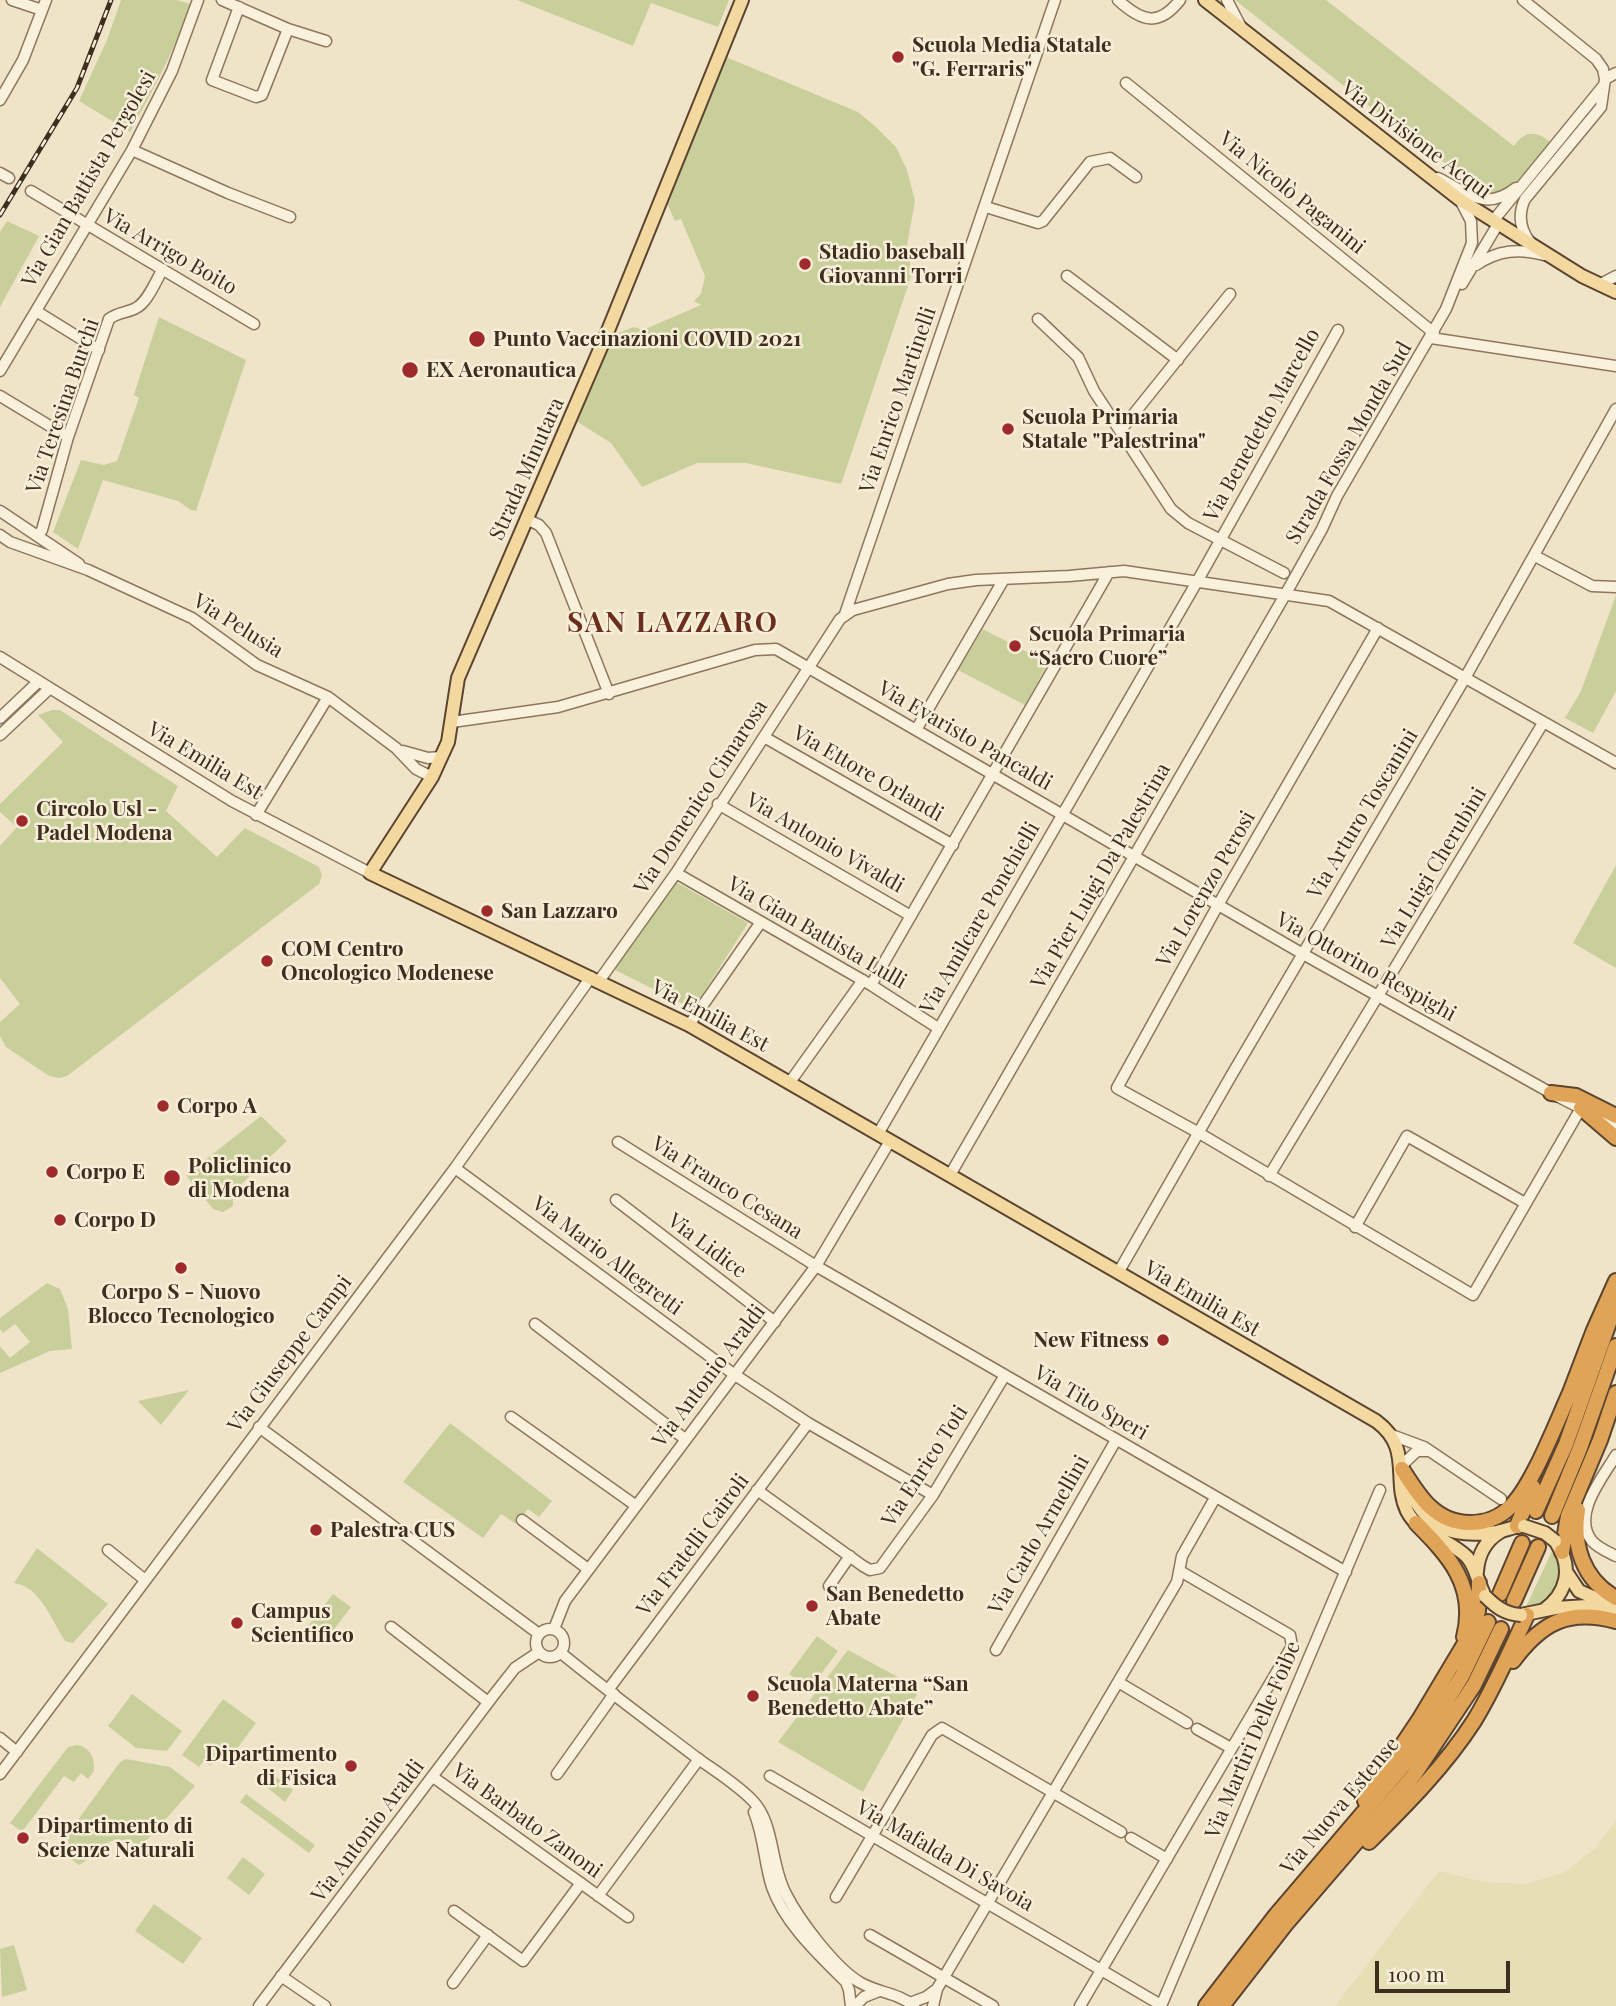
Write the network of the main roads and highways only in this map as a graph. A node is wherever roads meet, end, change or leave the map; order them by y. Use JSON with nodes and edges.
{"nodes":[{"id":1,"x":742,"y":0,"type":"edge"},
{"id":2,"x":1205,"y":0,"type":"edge"},
{"id":3,"x":1616,"y":292,"type":"edge"},
{"id":4,"x":370,"y":873,"type":"joint"},
{"id":5,"x":1551,"y":1093,"type":"road end"},
{"id":6,"x":1581,"y":1108,"type":"road end"},
{"id":7,"x":1616,"y":1116,"type":"edge"},
{"id":8,"x":1616,"y":1138,"type":"edge"},
{"id":9,"x":1616,"y":1282,"type":"edge"},
{"id":10,"x":1616,"y":1303,"type":"edge"},
{"id":11,"x":1616,"y":1346,"type":"edge"},
{"id":12,"x":1574,"y":1384,"type":"junction"},
{"id":13,"x":1616,"y":1393,"type":"edge"},
{"id":14,"x":1402,"y":1467,"type":"junction"},
{"id":15,"x":1583,"y":1481,"type":"junction"},
{"id":16,"x":1536,"y":1511,"type":"dead end"},
{"id":17,"x":1552,"y":1516,"type":"dead end"},
{"id":18,"x":1416,"y":1523,"type":"junction"},
{"id":19,"x":1520,"y":1526,"type":"junction"},
{"id":20,"x":1502,"y":1531,"type":"junction"},
{"id":21,"x":1522,"y":1543,"type":"dead end"},
{"id":22,"x":1559,"y":1546,"type":"junction"},
{"id":23,"x":1538,"y":1547,"type":"dead end"},
{"id":24,"x":1567,"y":1573,"type":"junction"},
{"id":25,"x":1485,"y":1587,"type":"junction"},
{"id":26,"x":1616,"y":1598,"type":"edge"},
{"id":27,"x":1514,"y":1601,"type":"dead end"},
{"id":28,"x":1616,"y":1607,"type":"edge"},
{"id":29,"x":1544,"y":1610,"type":"junction"},
{"id":30,"x":1616,"y":1614,"type":"edge"},
{"id":31,"x":1524,"y":1615,"type":"junction"},
{"id":32,"x":1616,"y":1621,"type":"edge"},
{"id":33,"x":1495,"y":1625,"type":"dead end"},
{"id":34,"x":1458,"y":1655,"type":"junction"},
{"id":35,"x":1491,"y":1691,"type":"junction"},
{"id":36,"x":1305,"y":1890,"type":"junction"},
{"id":37,"x":1206,"y":2006,"type":"edge"},
{"id":38,"x":1222,"y":2006,"type":"edge"}],
"edges":[{"from":1,"to":4,"type":"main road","name":"Strada Minutara"},
{"from":2,"to":3,"type":"main road","name":"Via Divisione Acqui"},
{"from":4,"to":14,"type":"main road","name":"Via Emilia Est"},
{"from":5,"to":7,"type":"highway"},
{"from":6,"to":8,"type":"highway"},
{"from":9,"to":12,"type":"highway"},
{"from":10,"to":16,"type":"highway"},
{"from":11,"to":17,"type":"highway"},
{"from":12,"to":14,"type":"highway"},
{"from":12,"to":19,"type":"highway"},
{"from":13,"to":15,"type":"highway"},
{"from":14,"to":18,"type":"main road","name":"Via Emilia Est"},
{"from":14,"to":20,"type":"main road","name":"Via Emilia Est"},
{"from":15,"to":22,"type":"highway"},
{"from":15,"to":26,"type":"highway"},
{"from":18,"to":25,"type":"main road"},
{"from":18,"to":34,"type":"highway"},
{"from":19,"to":20,"type":"main road","name":"Via Emilia Est"},
{"from":19,"to":22,"type":"main road","bridge":true},
{"from":20,"to":25,"type":"main road"},
{"from":21,"to":25,"type":"highway"},
{"from":22,"to":24,"type":"main road"},
{"from":23,"to":27,"type":"highway"},
{"from":24,"to":28,"type":"main road"},
{"from":24,"to":29,"type":"main road"},
{"from":25,"to":31,"type":"main road","bridge":true},
{"from":25,"to":34,"type":"highway"},
{"from":29,"to":30,"type":"main road"},
{"from":29,"to":31,"type":"main road"},
{"from":31,"to":35,"type":"highway"},
{"from":32,"to":35,"type":"highway"},
{"from":33,"to":36,"type":"highway","name":"Via Nuova Estense"},
{"from":34,"to":36,"type":"highway"},
{"from":35,"to":36,"type":"highway"},
{"from":36,"to":37,"type":"highway","name":"Via Nuova Estense"},
{"from":36,"to":38,"type":"highway","name":"Via Nuova Estense"}]}
